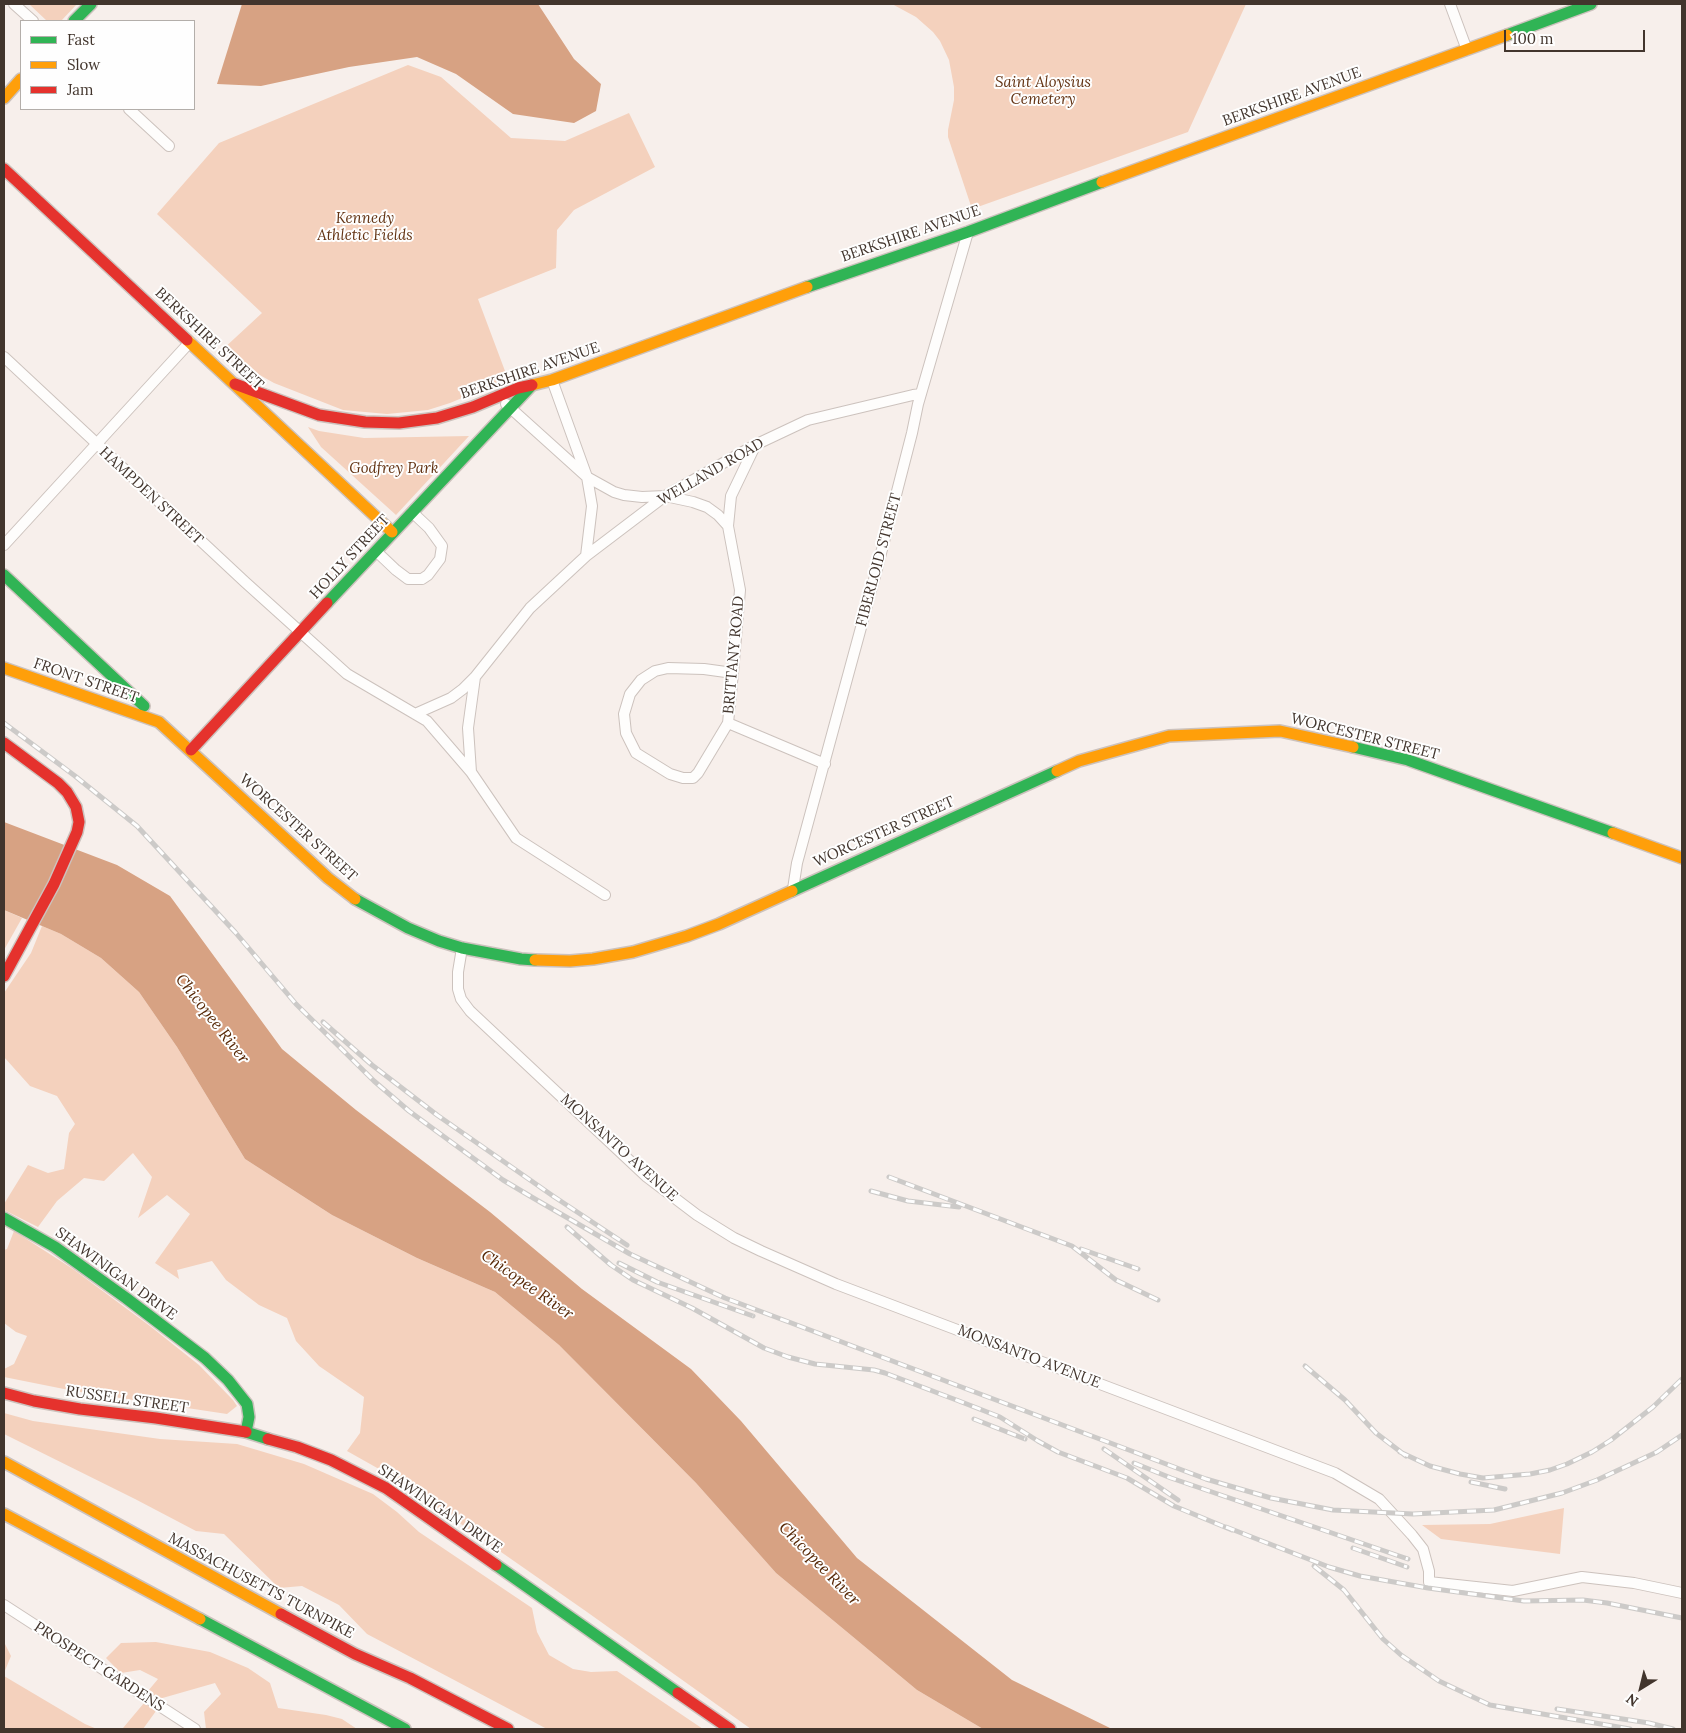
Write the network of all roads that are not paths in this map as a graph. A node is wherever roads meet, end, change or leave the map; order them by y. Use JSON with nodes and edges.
{"nodes":[{"id":1,"x":14,"y":4,"type":"edge"},
{"id":2,"x":91,"y":4,"type":"edge"},
{"id":3,"x":1450,"y":4,"type":"edge"},
{"id":4,"x":1591,"y":4,"type":"edge"},
{"id":5,"x":32,"y":20,"type":"edge"},
{"id":6,"x":75,"y":20,"type":"edge"},
{"id":7,"x":1467,"y":50,"type":"junction"},
{"id":8,"x":20,"y":80,"type":"edge"},
{"id":9,"x":4,"y":98,"type":"edge"},
{"id":10,"x":130,"y":110,"type":"edge"},
{"id":11,"x":169,"y":146,"type":"dead end"},
{"id":12,"x":4,"y":169,"type":"edge"},
{"id":13,"x":968,"y":232,"type":"junction"},
{"id":14,"x":190,"y":342,"type":"junction"},
{"id":15,"x":4,"y":357,"type":"edge"},
{"id":16,"x":552,"y":380,"type":"junction"},
{"id":17,"x":235,"y":384,"type":"junction"},
{"id":18,"x":532,"y":385,"type":"junction"},
{"id":19,"x":921,"y":394,"type":"junction"},
{"id":20,"x":498,"y":397,"type":"junction"},
{"id":21,"x":511,"y":408,"type":"junction"},
{"id":22,"x":95,"y":444,"type":"junction"},
{"id":23,"x":756,"y":445,"type":"junction"},
{"id":24,"x":587,"y":477,"type":"junction"},
{"id":25,"x":665,"y":496,"type":"junction"},
{"id":26,"x":412,"y":512,"type":"junction"},
{"id":27,"x":728,"y":526,"type":"junction"},
{"id":28,"x":392,"y":532,"type":"junction"},
{"id":29,"x":4,"y":545,"type":"edge"},
{"id":30,"x":376,"y":551,"type":"junction"},
{"id":31,"x":586,"y":556,"type":"junction"},
{"id":32,"x":4,"y":575,"type":"edge"},
{"id":33,"x":300,"y":632,"type":"junction"},
{"id":34,"x":4,"y":668,"type":"edge"},
{"id":35,"x":733,"y":674,"type":"junction"},
{"id":36,"x":475,"y":677,"type":"junction"},
{"id":37,"x":144,"y":706,"type":"dead end"},
{"id":38,"x":415,"y":714,"type":"junction"},
{"id":39,"x":160,"y":722,"type":"joint"},
{"id":40,"x":728,"y":723,"type":"junction"},
{"id":41,"x":4,"y":743,"type":"edge"},
{"id":42,"x":192,"y":750,"type":"junction"},
{"id":43,"x":825,"y":764,"type":"junction"},
{"id":44,"x":472,"y":772,"type":"junction"},
{"id":45,"x":1682,"y":858,"type":"edge"},
{"id":46,"x":793,"y":889,"type":"junction"},
{"id":47,"x":605,"y":896,"type":"dead end"},
{"id":48,"x":462,"y":948,"type":"junction"},
{"id":49,"x":4,"y":976,"type":"edge"},
{"id":50,"x":4,"y":1218,"type":"edge"},
{"id":51,"x":4,"y":1394,"type":"edge"},
{"id":52,"x":246,"y":1432,"type":"junction"},
{"id":53,"x":4,"y":1462,"type":"edge"},
{"id":54,"x":4,"y":1514,"type":"edge"},
{"id":55,"x":1682,"y":1593,"type":"edge"},
{"id":56,"x":4,"y":1605,"type":"edge"},
{"id":57,"x":195,"y":1729,"type":"edge"},
{"id":58,"x":405,"y":1729,"type":"edge"},
{"id":59,"x":508,"y":1729,"type":"edge"},
{"id":60,"x":730,"y":1729,"type":"edge"}],
"edges":[{"from":1,"to":5,"type":"street"},
{"from":2,"to":6,"type":"main road"},
{"from":3,"to":7,"type":"street"},
{"from":4,"to":7,"type":"main road","name":"BERKSHIRE AVENUE"},
{"from":7,"to":13,"type":"main road","name":"BERKSHIRE AVENUE"},
{"from":8,"to":9,"type":"main road"},
{"from":10,"to":11,"type":"street"},
{"from":12,"to":14,"type":"main road","name":"BERKSHIRE STREET"},
{"from":13,"to":16,"type":"main road","name":"BERKSHIRE AVENUE"},
{"from":13,"to":19,"type":"street","name":"FIBERLOID STREET"},
{"from":14,"to":17,"type":"main road","name":"BERKSHIRE STREET"},
{"from":14,"to":22,"type":"street"},
{"from":15,"to":22,"type":"street","name":"HAMPDEN STREET"},
{"from":16,"to":18,"type":"main road","name":"BERKSHIRE AVENUE"},
{"from":16,"to":24,"type":"street"},
{"from":17,"to":20,"type":"main road","name":"BERKSHIRE AVENUE"},
{"from":17,"to":28,"type":"main road","name":"BERKSHIRE STREET"},
{"from":18,"to":20,"type":"main road","name":"BERKSHIRE AVENUE"},
{"from":18,"to":21,"type":"main road","name":"HOLLY STREET"},
{"from":19,"to":23,"type":"street","name":"WELLAND ROAD"},
{"from":19,"to":43,"type":"street","name":"FIBERLOID STREET"},
{"from":20,"to":21,"type":"street"},
{"from":21,"to":24,"type":"street"},
{"from":21,"to":26,"type":"main road","name":"HOLLY STREET"},
{"from":22,"to":29,"type":"street"},
{"from":22,"to":33,"type":"street","name":"HAMPDEN STREET"},
{"from":23,"to":25,"type":"street","name":"WELLAND ROAD"},
{"from":23,"to":27,"type":"street","name":"BRITTANY ROAD"},
{"from":24,"to":25,"type":"street"},
{"from":24,"to":31,"type":"street"},
{"from":25,"to":27,"type":"street"},
{"from":25,"to":31,"type":"street","name":"WELLAND ROAD"},
{"from":26,"to":28,"type":"main road","name":"HOLLY STREET"},
{"from":26,"to":30,"type":"street"},
{"from":27,"to":35,"type":"street","name":"BRITTANY ROAD"},
{"from":28,"to":30,"type":"main road","name":"HOLLY STREET"},
{"from":30,"to":33,"type":"main road","name":"HOLLY STREET"},
{"from":31,"to":36,"type":"street","name":"WELLAND ROAD"},
{"from":32,"to":37,"type":"main road"},
{"from":33,"to":38,"type":"street"},
{"from":33,"to":42,"type":"main road","name":"HOLLY STREET"},
{"from":34,"to":39,"type":"main road","name":"FRONT STREET"},
{"from":35,"to":40,"type":"street","name":"BRITTANY ROAD"},
{"from":35,"to":40,"type":"street","name":"BRITTANY ROAD"},
{"from":36,"to":38,"type":"street","name":"WELLAND ROAD"},
{"from":36,"to":44,"type":"street"},
{"from":38,"to":44,"type":"street"},
{"from":39,"to":42,"type":"main road","name":"WORCESTER STREET"},
{"from":40,"to":43,"type":"street"},
{"from":41,"to":49,"type":"main road"},
{"from":42,"to":48,"type":"main road","name":"WORCESTER STREET"},
{"from":43,"to":46,"type":"street","name":"FIBERLOID STREET"},
{"from":44,"to":47,"type":"street"},
{"from":45,"to":46,"type":"main road","name":"WORCESTER STREET"},
{"from":46,"to":48,"type":"main road","name":"WORCESTER STREET"},
{"from":48,"to":55,"type":"street","name":"MONSANTO AVENUE"},
{"from":50,"to":52,"type":"main road","name":"SHAWINIGAN DRIVE"},
{"from":51,"to":52,"type":"main road","name":"RUSSELL STREET"},
{"from":52,"to":60,"type":"main road","name":"SHAWINIGAN DRIVE"},
{"from":53,"to":59,"type":"main road","name":"MASSACHUSETTS TURNPIKE"},
{"from":54,"to":58,"type":"main road"},
{"from":56,"to":57,"type":"street","name":"PROSPECT GARDENS"}]}
